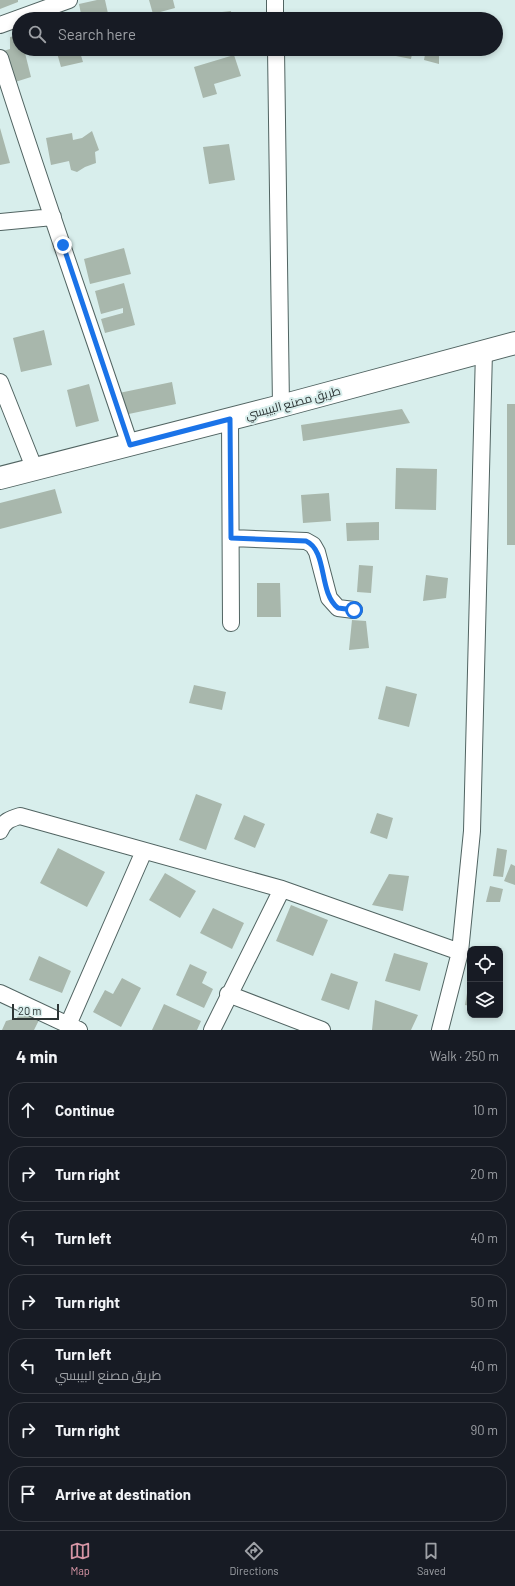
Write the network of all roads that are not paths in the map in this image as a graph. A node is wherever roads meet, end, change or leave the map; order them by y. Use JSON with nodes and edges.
{"nodes":[{"id":1,"x":69,"y":0,"type":"edge"},
{"id":2,"x":275,"y":0,"type":"edge"},
{"id":3,"x":36,"y":12,"type":"edge"},
{"id":4,"x":275,"y":12,"type":"edge"},
{"id":5,"x":12,"y":21,"type":"edge"},
{"id":6,"x":0,"y":25,"type":"edge"},
{"id":7,"x":276,"y":56,"type":"edge"},
{"id":8,"x":0,"y":58,"type":"edge"},
{"id":9,"x":53,"y":217,"type":"junction"},
{"id":10,"x":0,"y":222,"type":"edge"},
{"id":11,"x":515,"y":343,"type":"edge"},
{"id":12,"x":484,"y":351,"type":"junction"},
{"id":13,"x":0,"y":382,"type":"edge"},
{"id":14,"x":281,"y":406,"type":"junction"},
{"id":15,"x":230,"y":419,"type":"junction"},
{"id":16,"x":130,"y":445,"type":"junction"},
{"id":17,"x":35,"y":470,"type":"junction"},
{"id":18,"x":0,"y":478,"type":"edge"},
{"id":19,"x":231,"y":538,"type":"junction"},
{"id":20,"x":354,"y":610,"type":"dead end"},
{"id":21,"x":231,"y":623,"type":"dead end"},
{"id":22,"x":0,"y":831,"type":"edge"},
{"id":23,"x":144,"y":851,"type":"junction"},
{"id":24,"x":282,"y":889,"type":"junction"},
{"id":25,"x":460,"y":952,"type":"junction"},
{"id":26,"x":0,"y":993,"type":"edge"},
{"id":27,"x":228,"y":994,"type":"junction"},
{"id":28,"x":74,"y":1028,"type":"edge"},
{"id":29,"x":212,"y":1030,"type":"edge"},
{"id":30,"x":322,"y":1030,"type":"edge"},
{"id":31,"x":440,"y":1030,"type":"edge"}],
"edges":[{"from":1,"to":3,"type":"street"},
{"from":2,"to":4,"type":"street"},
{"from":5,"to":6,"type":"street"},
{"from":7,"to":14,"type":"street"},
{"from":8,"to":9,"type":"street"},
{"from":9,"to":10,"type":"street"},
{"from":9,"to":16,"type":"street"},
{"from":11,"to":12,"type":"main road","name":"طريق مصنع البيبسي"},
{"from":12,"to":14,"type":"main road","name":"طريق مصنع البيبسي"},
{"from":12,"to":25,"type":"street"},
{"from":13,"to":17,"type":"street"},
{"from":14,"to":15,"type":"main road","name":"طريق مصنع البيبسي"},
{"from":15,"to":16,"type":"main road","name":"طريق مصنع البيبسي"},
{"from":15,"to":19,"type":"street"},
{"from":16,"to":17,"type":"main road","name":"طريق مصنع البيبسي"},
{"from":17,"to":18,"type":"main road","name":"طريق مصنع البيبسي"},
{"from":19,"to":20,"type":"street"},
{"from":19,"to":21,"type":"street"},
{"from":22,"to":23,"type":"street"},
{"from":23,"to":24,"type":"street"},
{"from":23,"to":28,"type":"street"},
{"from":24,"to":25,"type":"street"},
{"from":24,"to":27,"type":"street"},
{"from":25,"to":31,"type":"street"},
{"from":26,"to":28,"type":"street"},
{"from":27,"to":29,"type":"street"},
{"from":27,"to":30,"type":"street"}]}
